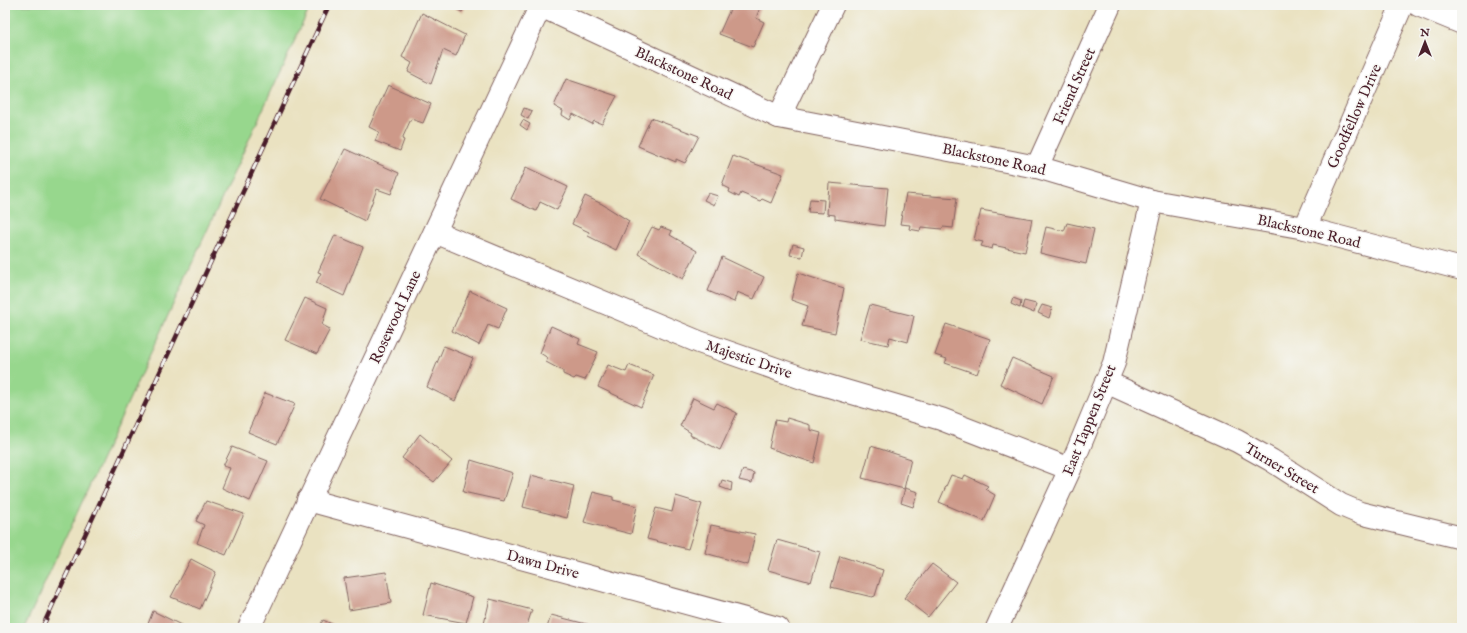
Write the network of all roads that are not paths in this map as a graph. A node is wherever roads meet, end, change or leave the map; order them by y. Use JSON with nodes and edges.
{"nodes":[{"id":1,"x":833,"y":5,"type":"edge"},
{"id":2,"x":1110,"y":5,"type":"edge"},
{"id":3,"x":1402,"y":5,"type":"edge"},
{"id":4,"x":1418,"y":5,"type":"edge"},
{"id":5,"x":541,"y":6,"type":"edge"},
{"id":6,"x":1462,"y":23,"type":"edge"},
{"id":7,"x":779,"y":117,"type":"junction"},
{"id":8,"x":1037,"y":167,"type":"junction"},
{"id":9,"x":1152,"y":201,"type":"junction"},
{"id":10,"x":1305,"y":228,"type":"junction"},
{"id":11,"x":435,"y":232,"type":"junction"},
{"id":12,"x":1462,"y":269,"type":"edge"},
{"id":13,"x":1106,"y":382,"type":"junction"},
{"id":14,"x":1070,"y":469,"type":"junction"},
{"id":15,"x":308,"y":500,"type":"junction"},
{"id":16,"x":1462,"y":538,"type":"edge"},
{"id":17,"x":249,"y":628,"type":"edge"},
{"id":18,"x":778,"y":628,"type":"edge"},
{"id":19,"x":997,"y":628,"type":"edge"}],
"edges":[{"from":1,"to":7,"type":"street"},
{"from":2,"to":8,"type":"street","name":"Friend Street"},
{"from":3,"to":10,"type":"street","name":"Goodfellow Drive"},
{"from":4,"to":6,"type":"street"},
{"from":5,"to":7,"type":"street","name":"Blackstone Road"},
{"from":5,"to":11,"type":"street","name":"Rosewood Lane"},
{"from":7,"to":8,"type":"street","name":"Blackstone Road"},
{"from":8,"to":9,"type":"street","name":"Blackstone Road"},
{"from":9,"to":10,"type":"street","name":"Blackstone Road"},
{"from":9,"to":13,"type":"street","name":"East Tappen Street"},
{"from":10,"to":12,"type":"street","name":"Blackstone Road"},
{"from":11,"to":14,"type":"street","name":"Majestic Drive"},
{"from":11,"to":15,"type":"street","name":"Rosewood Lane"},
{"from":13,"to":14,"type":"street","name":"East Tappen Street"},
{"from":13,"to":16,"type":"street","name":"Turner Street"},
{"from":14,"to":19,"type":"street","name":"East Tappen Street"},
{"from":15,"to":17,"type":"street","name":"Rosewood Lane"},
{"from":15,"to":18,"type":"street","name":"Dawn Drive"}]}
